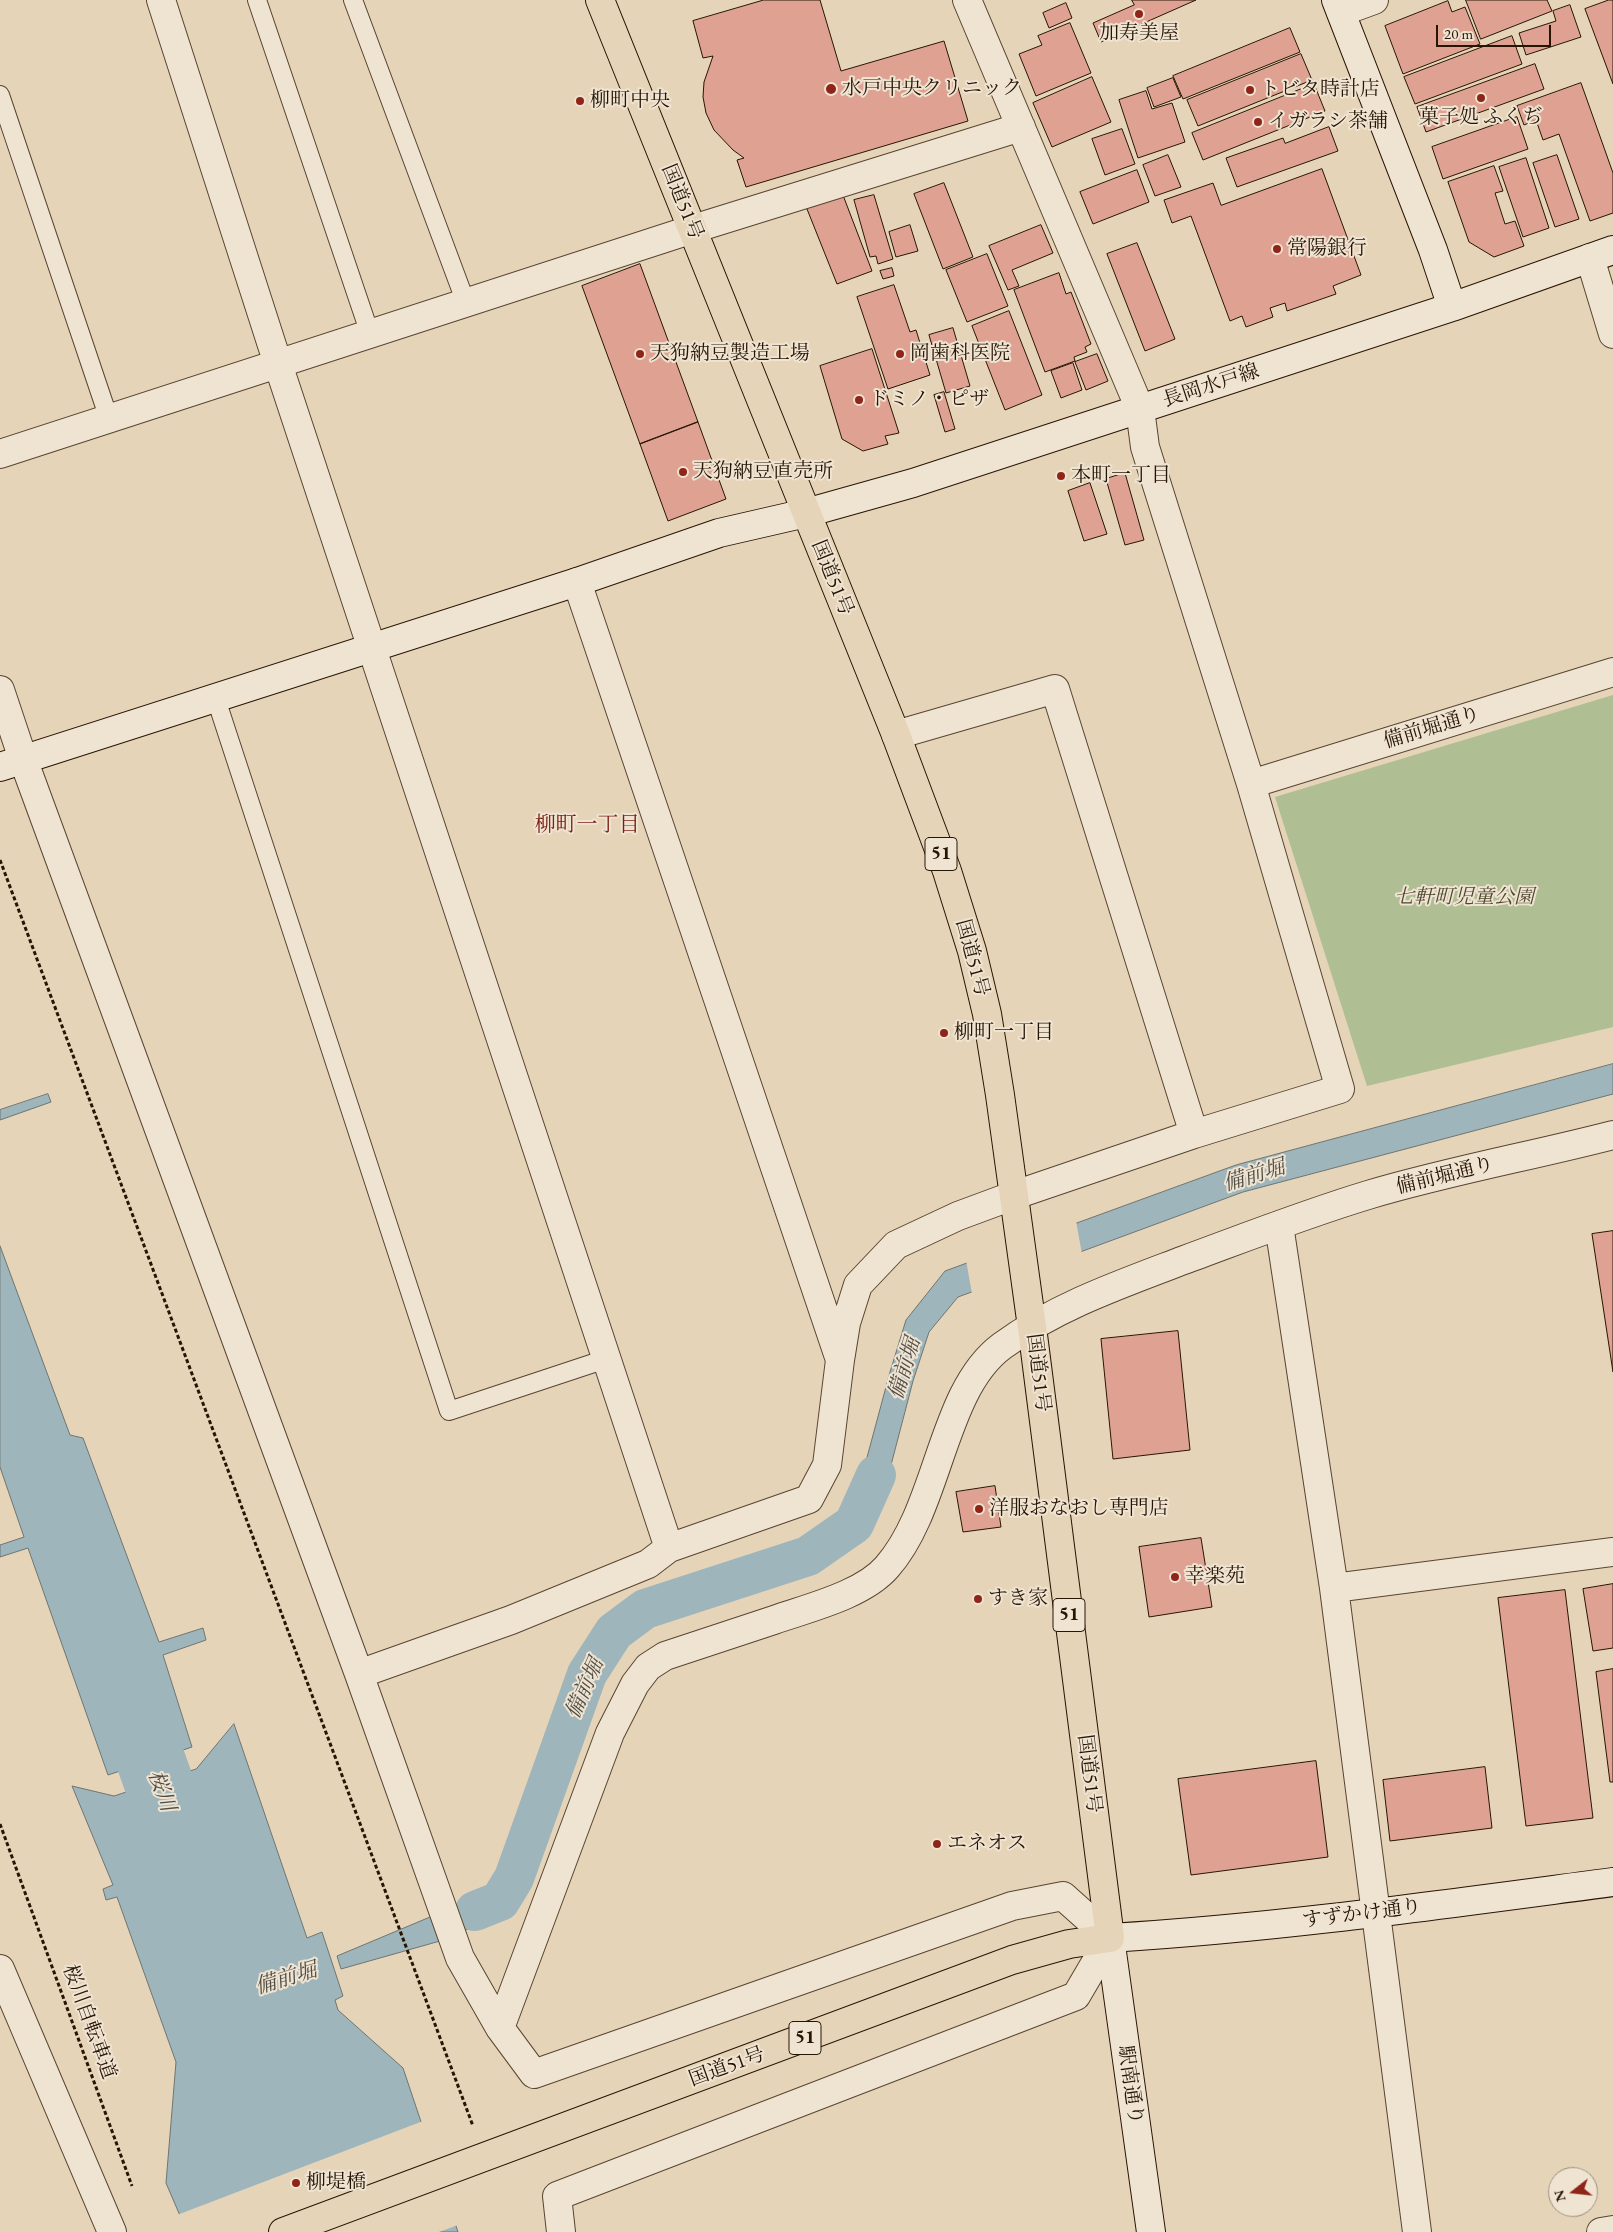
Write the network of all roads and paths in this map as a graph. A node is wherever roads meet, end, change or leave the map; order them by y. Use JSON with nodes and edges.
{"nodes":[{"id":1,"x":161,"y":0,"type":"edge"},
{"id":2,"x":257,"y":0,"type":"edge"},
{"id":3,"x":353,"y":0,"type":"edge"},
{"id":4,"x":600,"y":0,"type":"edge"},
{"id":5,"x":967,"y":0,"type":"edge"},
{"id":6,"x":1374,"y":0,"type":"edge"},
{"id":7,"x":1339,"y":6,"type":"edge"},
{"id":8,"x":0,"y":95,"type":"edge"},
{"id":9,"x":1021,"y":127,"type":"junction"},
{"id":10,"x":693,"y":229,"type":"junction"},
{"id":11,"x":1602,"y":254,"type":"edge"},
{"id":12,"x":466,"y":303,"type":"junction"},
{"id":13,"x":1452,"y":307,"type":"junction"},
{"id":14,"x":370,"y":334,"type":"junction"},
{"id":15,"x":1613,"y":334,"type":"edge"},
{"id":16,"x":278,"y":364,"type":"junction"},
{"id":17,"x":1140,"y":410,"type":"junction"},
{"id":18,"x":109,"y":419,"type":"junction"},
{"id":19,"x":0,"y":454,"type":"edge"},
{"id":20,"x":806,"y":513,"type":"junction"},
{"id":21,"x":577,"y":582,"type":"junction"},
{"id":22,"x":372,"y":647,"type":"junction"},
{"id":23,"x":1613,"y":672,"type":"edge"},
{"id":24,"x":0,"y":690,"type":"edge"},
{"id":25,"x":216,"y":699,"type":"junction"},
{"id":26,"x":896,"y":735,"type":"junction"},
{"id":27,"x":11,"y":763,"type":"edge"},
{"id":28,"x":1251,"y":784,"type":"junction"},
{"id":29,"x":0,"y":860,"type":"edge"},
{"id":30,"x":1194,"y":1134,"type":"junction"},
{"id":31,"x":1613,"y":1135,"type":"edge"},
{"id":32,"x":1013,"y":1204,"type":"junction"},
{"id":33,"x":1279,"y":1225,"type":"junction"},
{"id":34,"x":1032,"y":1327,"type":"junction"},
{"id":35,"x":606,"y":1359,"type":"junction"},
{"id":36,"x":840,"y":1360,"type":"junction"},
{"id":37,"x":669,"y":1548,"type":"junction"},
{"id":38,"x":1613,"y":1552,"type":"edge"},
{"id":39,"x":1334,"y":1588,"type":"junction"},
{"id":40,"x":359,"y":1674,"type":"junction"},
{"id":41,"x":0,"y":1824,"type":"edge"},
{"id":42,"x":1613,"y":1882,"type":"edge"},
{"id":43,"x":1376,"y":1913,"type":"junction"},
{"id":44,"x":1110,"y":1938,"type":"junction"},
{"id":45,"x":0,"y":1969,"type":"edge"},
{"id":46,"x":500,"y":2028,"type":"junction"},
{"id":47,"x":473,"y":2160,"type":"junction"},
{"id":48,"x":135,"y":2196,"type":"dead end"},
{"id":49,"x":1613,"y":2230,"type":"edge"},
{"id":50,"x":112,"y":2232,"type":"edge"},
{"id":51,"x":283,"y":2232,"type":"edge"},
{"id":52,"x":561,"y":2232,"type":"edge"},
{"id":53,"x":1151,"y":2232,"type":"edge"},
{"id":54,"x":1417,"y":2232,"type":"edge"},
{"id":55,"x":1601,"y":2232,"type":"edge"}],
"edges":[{"from":1,"to":16,"type":"street"},
{"from":2,"to":14,"type":"lane"},
{"from":3,"to":12,"type":"lane"},
{"from":4,"to":10,"type":"highway","name":"国道51号","number":"51"},
{"from":5,"to":9,"type":"street"},
{"from":6,"to":7,"type":"street"},
{"from":7,"to":13,"type":"street"},
{"from":8,"to":18,"type":"lane"},
{"from":9,"to":10,"type":"street"},
{"from":9,"to":17,"type":"street"},
{"from":10,"to":12,"type":"street"},
{"from":10,"to":20,"type":"highway","name":"国道51号","number":"51"},
{"from":11,"to":13,"type":"street","name":"長岡水戸線"},
{"from":11,"to":15,"type":"street"},
{"from":12,"to":14,"type":"street"},
{"from":13,"to":17,"type":"street","name":"長岡水戸線"},
{"from":14,"to":16,"type":"street"},
{"from":16,"to":18,"type":"street"},
{"from":16,"to":22,"type":"street"},
{"from":17,"to":20,"type":"street","name":"長岡水戸線"},
{"from":17,"to":28,"type":"street"},
{"from":18,"to":19,"type":"street"},
{"from":20,"to":21,"type":"street","name":"長岡水戸線"},
{"from":20,"to":26,"type":"highway","name":"国道51号","number":"51"},
{"from":21,"to":22,"type":"street","name":"長岡水戸線"},
{"from":21,"to":36,"type":"street"},
{"from":22,"to":25,"type":"street","name":"長岡水戸線"},
{"from":22,"to":35,"type":"street"},
{"from":23,"to":28,"type":"street","name":"備前堀通り"},
{"from":24,"to":27,"type":"street"},
{"from":25,"to":27,"type":"street","name":"長岡水戸線"},
{"from":25,"to":35,"type":"lane"},
{"from":26,"to":30,"type":"street"},
{"from":26,"to":32,"type":"highway","name":"国道51号","number":"51"},
{"from":27,"to":40,"type":"street"},
{"from":28,"to":30,"type":"street"},
{"from":29,"to":47,"type":"path"},
{"from":30,"to":32,"type":"street"},
{"from":31,"to":33,"type":"street","name":"備前堀通り"},
{"from":32,"to":34,"type":"highway","name":"国道51号","number":"51"},
{"from":32,"to":36,"type":"street"},
{"from":33,"to":34,"type":"street","name":"備前堀通り"},
{"from":33,"to":39,"type":"street"},
{"from":34,"to":44,"type":"highway","name":"国道51号","number":"51"},
{"from":34,"to":46,"type":"street","name":"備前堀通り"},
{"from":35,"to":37,"type":"street"},
{"from":36,"to":37,"type":"street"},
{"from":37,"to":40,"type":"street"},
{"from":38,"to":39,"type":"street"},
{"from":39,"to":43,"type":"street"},
{"from":40,"to":46,"type":"street"},
{"from":41,"to":48,"type":"path","name":"桜川自転車道"},
{"from":42,"to":43,"type":"street","name":"すずかけ通り"},
{"from":43,"to":44,"type":"street","name":"すずかけ通り"},
{"from":43,"to":54,"type":"street"},
{"from":44,"to":46,"type":"street"},
{"from":44,"to":47,"type":"highway","name":"国道51号","number":"51"},
{"from":44,"to":52,"type":"street"},
{"from":44,"to":53,"type":"street","name":"駅南通り"},
{"from":45,"to":50,"type":"street"},
{"from":47,"to":51,"type":"highway","name":"国道51号","number":"51"},
{"from":49,"to":55,"type":"street"}]}
